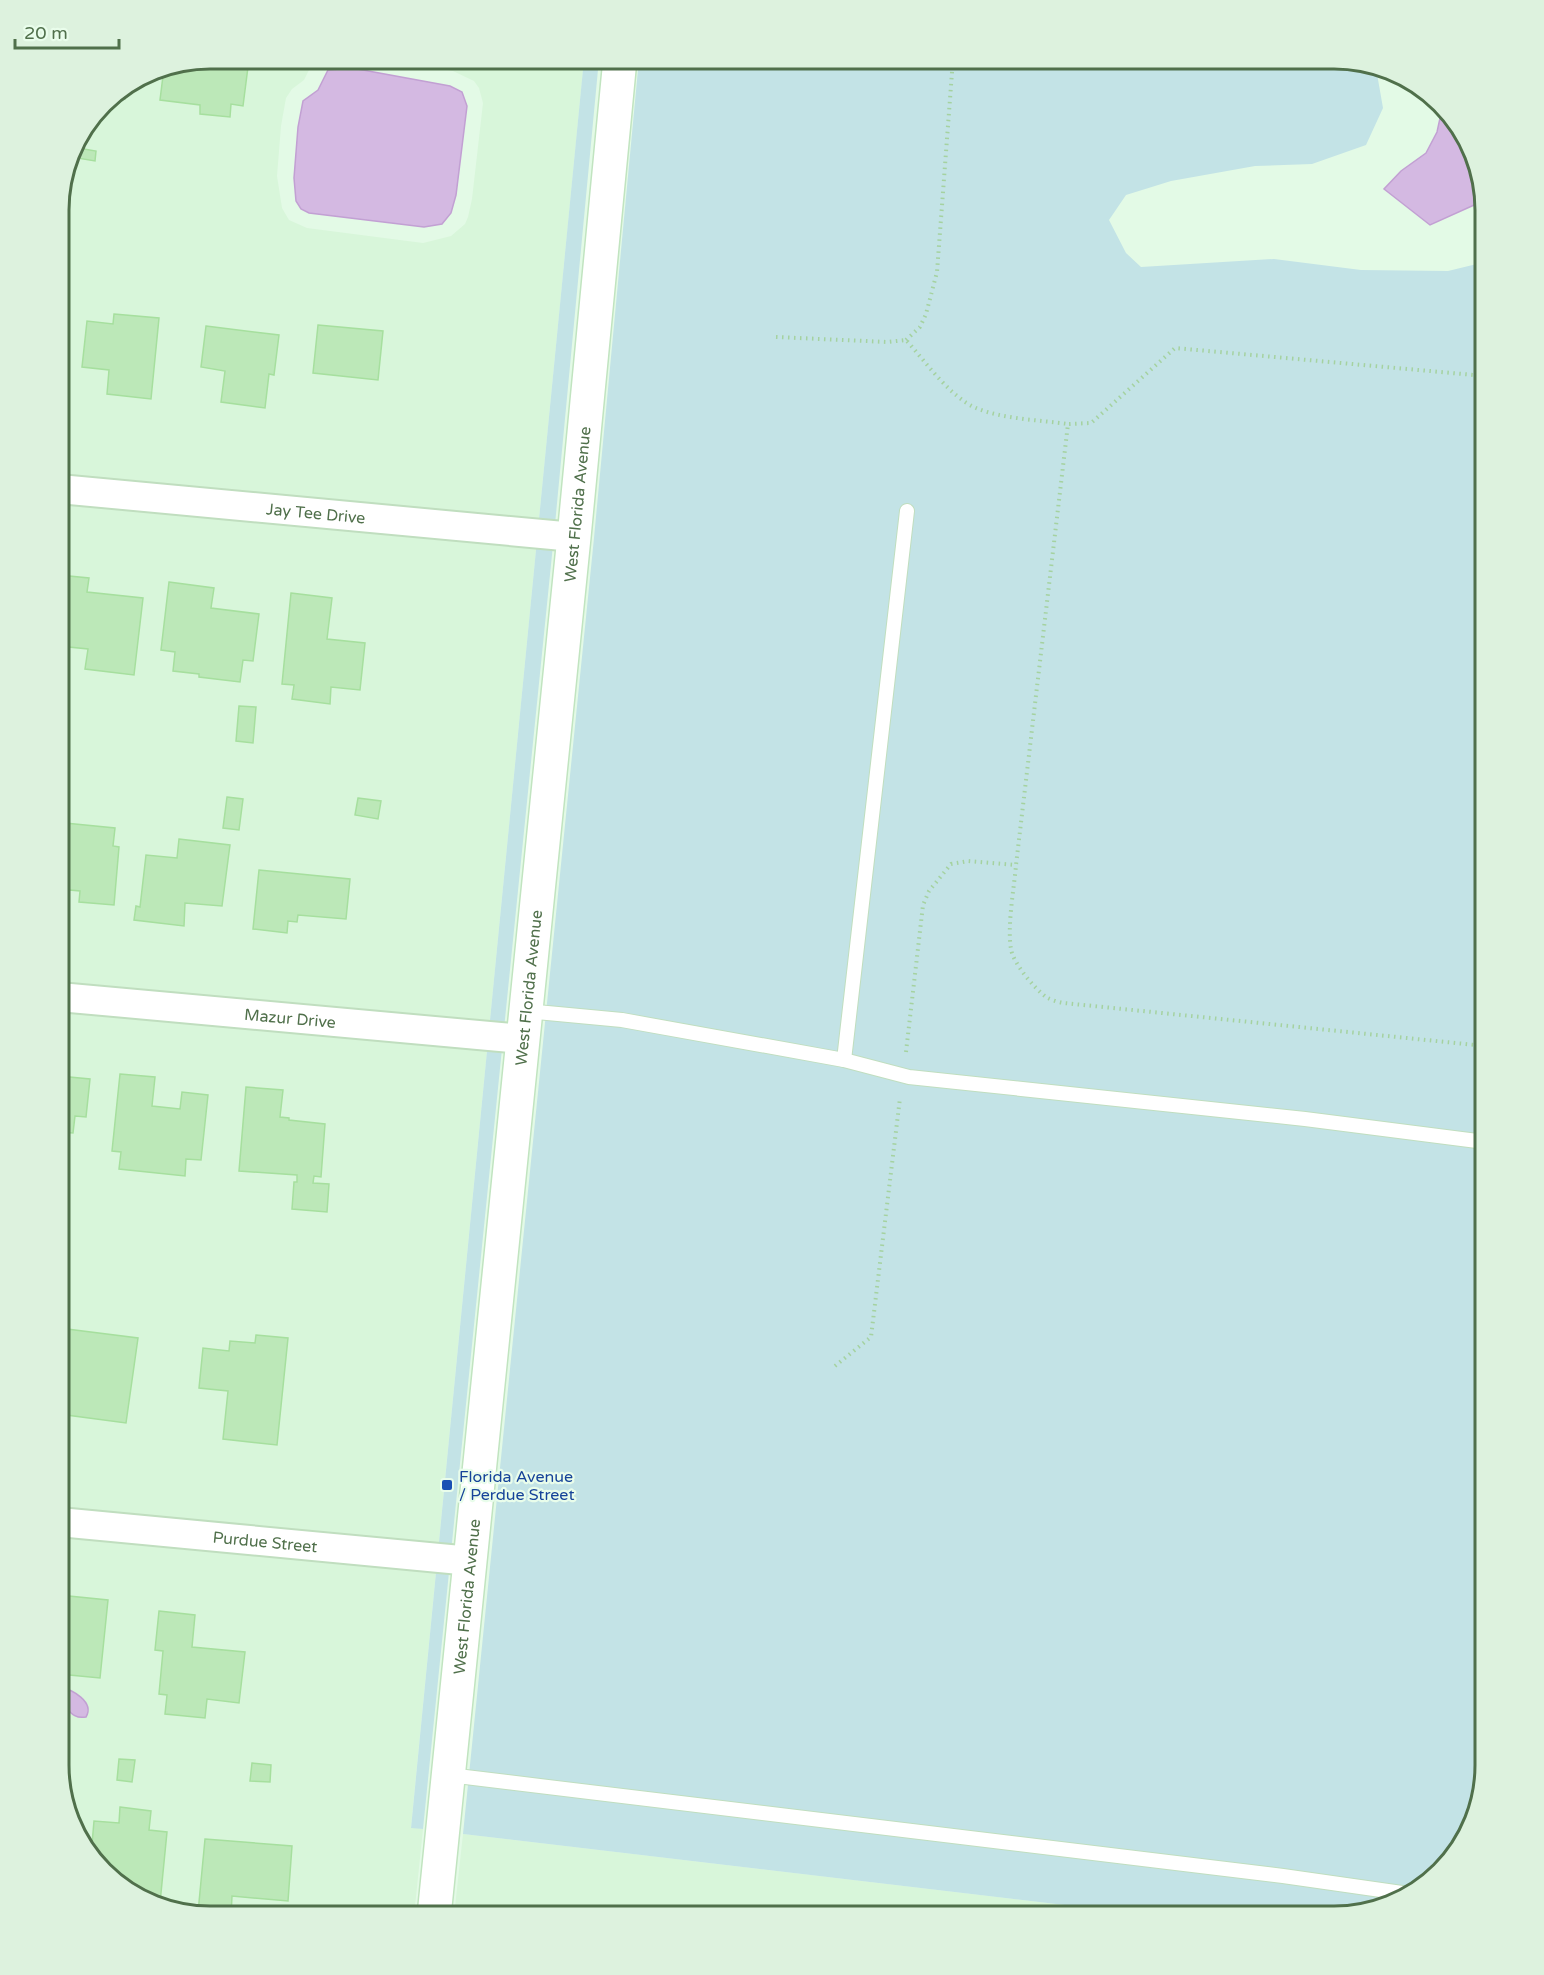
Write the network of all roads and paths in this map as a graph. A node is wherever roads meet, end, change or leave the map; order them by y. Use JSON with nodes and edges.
{"nodes":[{"id":1,"x":619,"y":69,"type":"edge"},
{"id":2,"x":952,"y":69,"type":"edge"},
{"id":3,"x":776,"y":337,"type":"dead end"},
{"id":4,"x":906,"y":340,"type":"junction"},
{"id":5,"x":1475,"y":375,"type":"edge"},
{"id":6,"x":1068,"y":424,"type":"junction"},
{"id":7,"x":69,"y":490,"type":"edge"},
{"id":8,"x":907,"y":511,"type":"dead end"},
{"id":9,"x":574,"y":537,"type":"junction"},
{"id":10,"x":69,"y":998,"type":"edge"},
{"id":11,"x":524,"y":1025,"type":"junction"},
{"id":12,"x":1475,"y":1045,"type":"edge"},
{"id":13,"x":844,"y":1060,"type":"junction"},
{"id":14,"x":1475,"y":1141,"type":"edge"},
{"id":15,"x":69,"y":1523,"type":"edge"},
{"id":16,"x":471,"y":1561,"type":"junction"},
{"id":17,"x":449,"y":1774,"type":"junction"},
{"id":18,"x":1396,"y":1892,"type":"edge"},
{"id":19,"x":435,"y":1906,"type":"edge"}],
"edges":[{"from":1,"to":9,"type":"street","name":"West Florida Avenue"},
{"from":2,"to":4,"type":"path"},
{"from":3,"to":4,"type":"path"},
{"from":4,"to":6,"type":"path"},
{"from":5,"to":6,"type":"path"},
{"from":6,"to":12,"type":"path"},
{"from":7,"to":9,"type":"street","name":"Jay Tee Drive"},
{"from":8,"to":13,"type":"lane"},
{"from":9,"to":11,"type":"street","name":"West Florida Avenue"},
{"from":10,"to":11,"type":"street","name":"Mazur Drive"},
{"from":11,"to":13,"type":"lane"},
{"from":11,"to":16,"type":"street","name":"West Florida Avenue"},
{"from":13,"to":14,"type":"lane"},
{"from":15,"to":16,"type":"street","name":"Purdue Street"},
{"from":16,"to":17,"type":"street","name":"West Florida Avenue"},
{"from":17,"to":18,"type":"lane"},
{"from":17,"to":19,"type":"street","name":"West Florida Avenue"}]}
